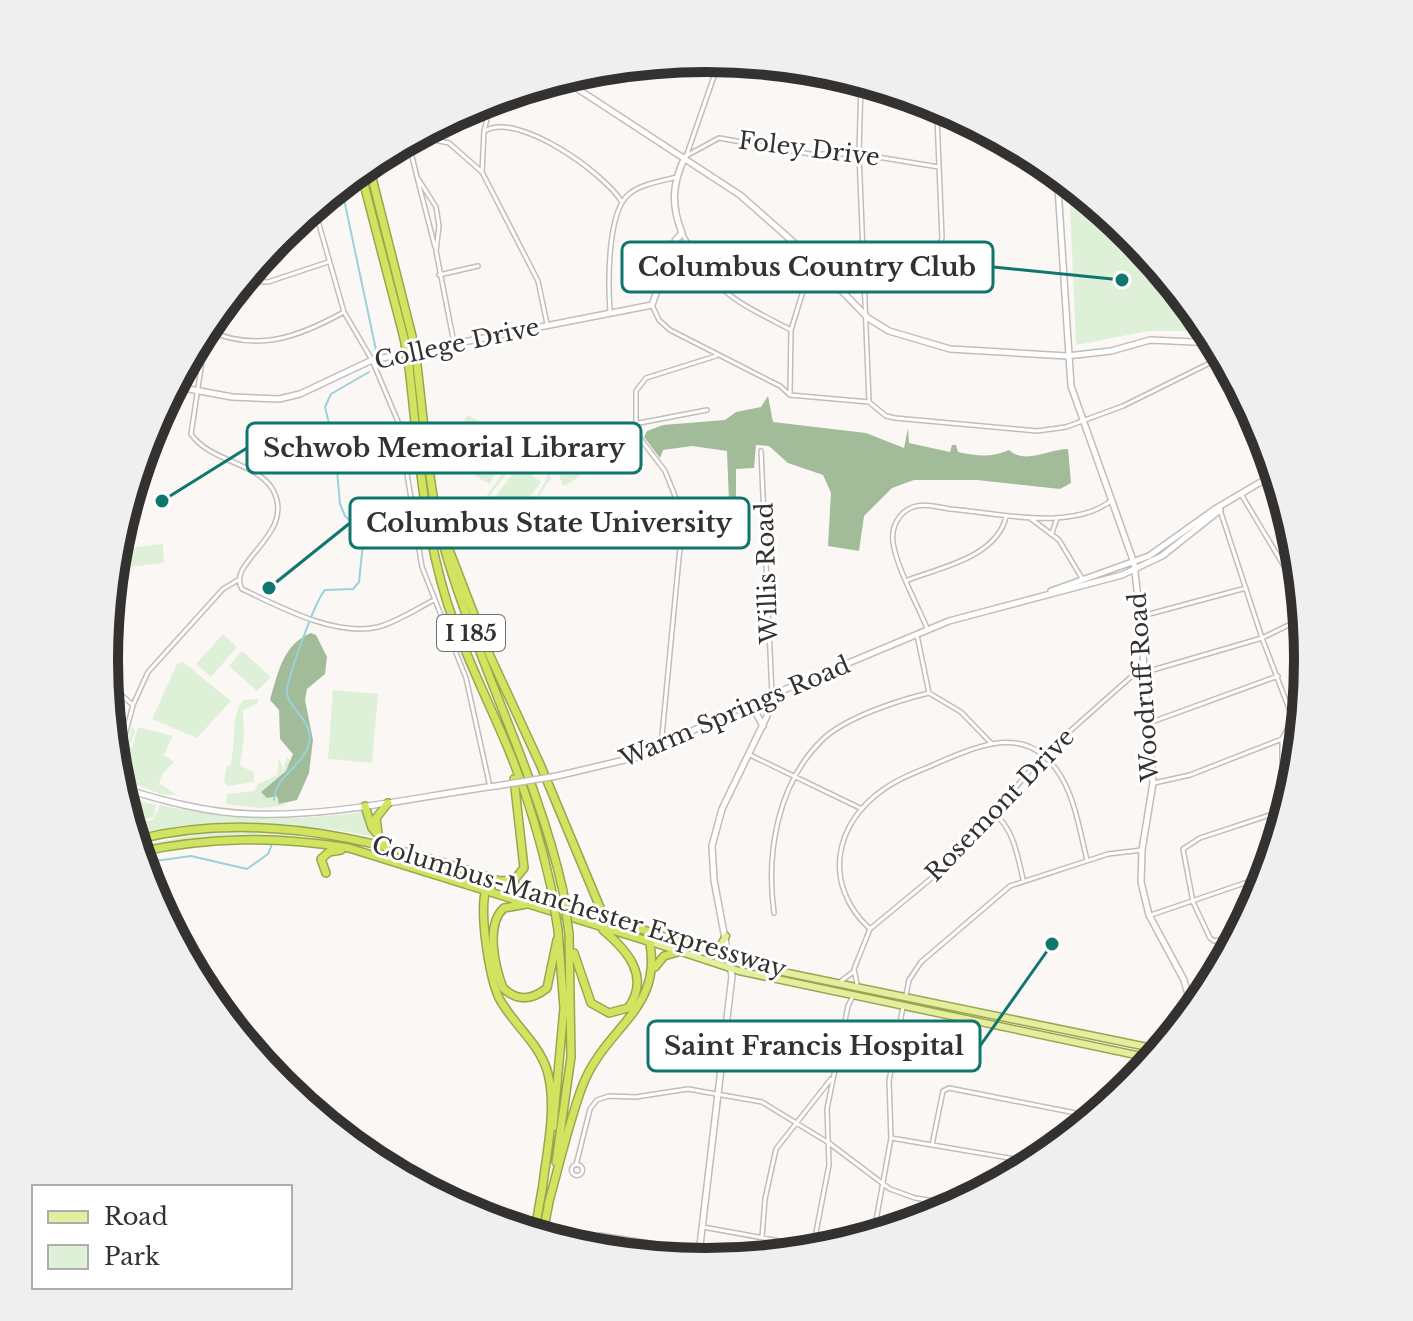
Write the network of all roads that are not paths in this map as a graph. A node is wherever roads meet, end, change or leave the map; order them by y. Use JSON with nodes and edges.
{"nodes":[{"id":1,"x":716,"y":72,"type":"edge"},
{"id":2,"x":575,"y":87,"type":"edge"},
{"id":3,"x":861,"y":93,"type":"edge"},
{"id":4,"x":488,"y":114,"type":"edge"},
{"id":5,"x":937,"y":119,"type":"edge"},
{"id":6,"x":484,"y":131,"type":"junction"},
{"id":7,"x":433,"y":140,"type":"edge"},
{"id":8,"x":411,"y":152,"type":"edge"},
{"id":9,"x":859,"y":154,"type":"junction"},
{"id":10,"x":685,"y":157,"type":"junction"},
{"id":11,"x":939,"y":167,"type":"junction"},
{"id":12,"x":482,"y":172,"type":"junction"},
{"id":13,"x":371,"y":177,"type":"edge"},
{"id":14,"x":417,"y":177,"type":"junction"},
{"id":15,"x":677,"y":177,"type":"junction"},
{"id":16,"x":364,"y":183,"type":"edge"},
{"id":17,"x":1058,"y":189,"type":"edge"},
{"id":18,"x":622,"y":202,"type":"junction"},
{"id":19,"x":317,"y":219,"type":"edge"},
{"id":20,"x":682,"y":233,"type":"junction"},
{"id":21,"x":436,"y":251,"type":"junction"},
{"id":22,"x":864,"y":252,"type":"junction"},
{"id":23,"x":328,"y":262,"type":"junction"},
{"id":24,"x":478,"y":266,"type":"dead end"},
{"id":25,"x":824,"y":274,"type":"junction"},
{"id":26,"x":439,"y":275,"type":"junction"},
{"id":27,"x":256,"y":282,"type":"edge"},
{"id":28,"x":652,"y":305,"type":"junction"},
{"id":29,"x":344,"y":312,"type":"junction"},
{"id":30,"x":610,"y":313,"type":"junction"},
{"id":31,"x":868,"y":318,"type":"junction"},
{"id":32,"x":547,"y":324,"type":"junction"},
{"id":33,"x":791,"y":330,"type":"junction"},
{"id":34,"x":217,"y":334,"type":"edge"},
{"id":35,"x":408,"y":337,"type":"junction"},
{"id":36,"x":1201,"y":342,"type":"edge"},
{"id":37,"x":454,"y":344,"type":"junction"},
{"id":38,"x":207,"y":349,"type":"edge"},
{"id":39,"x":718,"y":355,"type":"junction"},
{"id":40,"x":1067,"y":356,"type":"junction"},
{"id":41,"x":372,"y":360,"type":"junction"},
{"id":42,"x":1213,"y":362,"type":"edge"},
{"id":43,"x":413,"y":366,"type":"junction"},
{"id":44,"x":185,"y":388,"type":"edge"},
{"id":45,"x":196,"y":390,"type":"junction"},
{"id":46,"x":790,"y":395,"type":"junction"},
{"id":47,"x":869,"y":402,"type":"junction"},
{"id":48,"x":707,"y":410,"type":"dead end"},
{"id":49,"x":1082,"y":421,"type":"junction"},
{"id":50,"x":634,"y":424,"type":"junction"},
{"id":51,"x":761,"y":451,"type":"dead end"},
{"id":52,"x":431,"y":479,"type":"junction"},
{"id":53,"x":1266,"y":479,"type":"edge"},
{"id":54,"x":1241,"y":494,"type":"junction"},
{"id":55,"x":1112,"y":500,"type":"junction"},
{"id":56,"x":1220,"y":510,"type":"junction"},
{"id":57,"x":1027,"y":516,"type":"junction"},
{"id":58,"x":1006,"y":517,"type":"junction"},
{"id":59,"x":1057,"y":518,"type":"junction"},
{"id":60,"x":1052,"y":533,"type":"junction"},
{"id":61,"x":1134,"y":566,"type":"junction"},
{"id":62,"x":1288,"y":573,"type":"edge"},
{"id":63,"x":238,"y":580,"type":"junction"},
{"id":64,"x":908,"y":580,"type":"junction"},
{"id":65,"x":1083,"y":580,"type":"junction"},
{"id":66,"x":1246,"y":588,"type":"junction"},
{"id":67,"x":1050,"y":592,"type":"junction"},
{"id":68,"x":434,"y":600,"type":"junction"},
{"id":69,"x":1140,"y":616,"type":"junction"},
{"id":70,"x":1294,"y":622,"type":"edge"},
{"id":71,"x":928,"y":630,"type":"junction"},
{"id":72,"x":917,"y":635,"type":"junction"},
{"id":73,"x":1262,"y":638,"type":"junction"},
{"id":74,"x":1145,"y":672,"type":"junction"},
{"id":75,"x":1278,"y":676,"type":"junction"},
{"id":76,"x":119,"y":693,"type":"edge"},
{"id":77,"x":929,"y":693,"type":"junction"},
{"id":78,"x":772,"y":695,"type":"junction"},
{"id":79,"x":133,"y":705,"type":"junction"},
{"id":80,"x":738,"y":709,"type":"junction"},
{"id":81,"x":1292,"y":716,"type":"edge"},
{"id":82,"x":1149,"y":723,"type":"junction"},
{"id":83,"x":763,"y":726,"type":"junction"},
{"id":84,"x":1291,"y":726,"type":"edge"},
{"id":85,"x":1282,"y":739,"type":"junction"},
{"id":86,"x":124,"y":741,"type":"edge"},
{"id":87,"x":992,"y":744,"type":"junction"},
{"id":88,"x":661,"y":746,"type":"junction"},
{"id":89,"x":510,"y":753,"type":"junction"},
{"id":90,"x":748,"y":754,"type":"junction"},
{"id":91,"x":1043,"y":755,"type":"junction"},
{"id":92,"x":795,"y":778,"type":"junction"},
{"id":93,"x":1153,"y":783,"type":"junction"},
{"id":94,"x":1282,"y":783,"type":"edge"},
{"id":95,"x":493,"y":786,"type":"junction"},
{"id":96,"x":133,"y":791,"type":"edge"},
{"id":97,"x":388,"y":803,"type":"junction"},
{"id":98,"x":365,"y":806,"type":"junction"},
{"id":99,"x":862,"y":809,"type":"junction"},
{"id":100,"x":1275,"y":812,"type":"edge"},
{"id":101,"x":994,"y":813,"type":"junction"},
{"id":102,"x":379,"y":836,"type":"junction"},
{"id":103,"x":145,"y":838,"type":"edge"},
{"id":104,"x":389,"y":847,"type":"junction"},
{"id":105,"x":149,"y":850,"type":"edge"},
{"id":106,"x":1142,"y":850,"type":"junction"},
{"id":107,"x":359,"y":851,"type":"junction"},
{"id":108,"x":1087,"y":860,"type":"junction"},
{"id":109,"x":326,"y":873,"type":"dead end"},
{"id":110,"x":1023,"y":879,"type":"junction"},
{"id":111,"x":493,"y":880,"type":"junction"},
{"id":112,"x":1252,"y":881,"type":"edge"},
{"id":113,"x":515,"y":888,"type":"junction"},
{"id":114,"x":486,"y":889,"type":"junction"},
{"id":115,"x":1193,"y":902,"type":"junction"},
{"id":116,"x":529,"y":904,"type":"junction"},
{"id":117,"x":774,"y":913,"type":"dead end"},
{"id":118,"x":1149,"y":915,"type":"junction"},
{"id":119,"x":604,"y":917,"type":"junction"},
{"id":120,"x":598,"y":926,"type":"junction"},
{"id":121,"x":870,"y":929,"type":"junction"},
{"id":122,"x":558,"y":930,"type":"junction"},
{"id":123,"x":647,"y":931,"type":"junction"},
{"id":124,"x":569,"y":934,"type":"junction"},
{"id":125,"x":726,"y":936,"type":"junction"},
{"id":126,"x":1225,"y":939,"type":"edge"},
{"id":127,"x":651,"y":942,"type":"junction"},
{"id":128,"x":678,"y":952,"type":"junction"},
{"id":129,"x":711,"y":952,"type":"junction"},
{"id":130,"x":730,"y":958,"type":"junction"},
{"id":131,"x":654,"y":969,"type":"junction"},
{"id":132,"x":731,"y":969,"type":"junction"},
{"id":133,"x":854,"y":969,"type":"junction"},
{"id":134,"x":839,"y":983,"type":"junction"},
{"id":135,"x":861,"y":987,"type":"junction"},
{"id":136,"x":849,"y":995,"type":"junction"},
{"id":137,"x":906,"y":997,"type":"junction"},
{"id":138,"x":1189,"y":997,"type":"edge"},
{"id":139,"x":903,"y":1007,"type":"junction"},
{"id":140,"x":769,"y":1032,"type":"dead end"},
{"id":141,"x":1084,"y":1034,"type":"junction"},
{"id":142,"x":1045,"y":1036,"type":"junction"},
{"id":143,"x":840,"y":1045,"type":"junction"},
{"id":144,"x":1150,"y":1048,"type":"edge"},
{"id":145,"x":1142,"y":1056,"type":"edge"},
{"id":146,"x":833,"y":1075,"type":"junction"},
{"id":147,"x":719,"y":1093,"type":"junction"},
{"id":148,"x":1081,"y":1114,"type":"edge"},
{"id":149,"x":798,"y":1122,"type":"junction"},
{"id":150,"x":891,"y":1138,"type":"junction"},
{"id":151,"x":829,"y":1143,"type":"junction"},
{"id":152,"x":932,"y":1145,"type":"junction"},
{"id":153,"x":1014,"y":1159,"type":"junction"},
{"id":154,"x":1018,"y":1160,"type":"edge"},
{"id":155,"x":1013,"y":1162,"type":"edge"},
{"id":156,"x":576,"y":1165,"type":"dead end"},
{"id":157,"x":883,"y":1182,"type":"junction"},
{"id":158,"x":542,"y":1192,"type":"junction"},
{"id":159,"x":932,"y":1200,"type":"junction"},
{"id":160,"x":938,"y":1201,"type":"edge"},
{"id":161,"x":931,"y":1204,"type":"edge"},
{"id":162,"x":548,"y":1205,"type":"junction"},
{"id":163,"x":536,"y":1224,"type":"edge"},
{"id":164,"x":875,"y":1224,"type":"edge"},
{"id":165,"x":544,"y":1226,"type":"edge"},
{"id":166,"x":703,"y":1227,"type":"junction"},
{"id":167,"x":600,"y":1235,"type":"dead end"},
{"id":168,"x":762,"y":1237,"type":"junction"},
{"id":169,"x":814,"y":1239,"type":"edge"},
{"id":170,"x":787,"y":1243,"type":"edge"},
{"id":171,"x":684,"y":1248,"type":"edge"},
{"id":172,"x":700,"y":1249,"type":"edge"}],
"edges":[{"from":1,"to":10,"type":"street"},
{"from":2,"to":10,"type":"street"},
{"from":3,"to":9,"type":"street"},
{"from":4,"to":6,"type":"street"},
{"from":5,"to":11,"type":"street"},
{"from":6,"to":12,"type":"street"},
{"from":6,"to":18,"type":"street"},
{"from":7,"to":12,"type":"street"},
{"from":8,"to":14,"type":"street"},
{"from":9,"to":10,"type":"street","name":"Foley Drive"},
{"from":9,"to":11,"type":"street","name":"Foley Drive"},
{"from":9,"to":22,"type":"street"},
{"from":10,"to":15,"type":"street"},
{"from":10,"to":25,"type":"street"},
{"from":11,"to":22,"type":"street"},
{"from":12,"to":32,"type":"street"},
{"from":13,"to":35,"type":"highway","number":"I 185"},
{"from":14,"to":21,"type":"street"},
{"from":14,"to":21,"type":"street"},
{"from":15,"to":18,"type":"street"},
{"from":15,"to":20,"type":"street"},
{"from":16,"to":35,"type":"highway","number":"I 185"},
{"from":17,"to":40,"type":"street","name":"Woodruff Road"},
{"from":18,"to":30,"type":"street"},
{"from":19,"to":23,"type":"street"},
{"from":20,"to":28,"type":"street"},
{"from":20,"to":33,"type":"street"},
{"from":21,"to":26,"type":"street"},
{"from":22,"to":25,"type":"street"},
{"from":22,"to":31,"type":"street"},
{"from":23,"to":27,"type":"street"},
{"from":23,"to":29,"type":"street"},
{"from":24,"to":26,"type":"street"},
{"from":25,"to":31,"type":"street"},
{"from":25,"to":33,"type":"street"},
{"from":26,"to":37,"type":"street"},
{"from":28,"to":30,"type":"street","name":"College Drive"},
{"from":28,"to":39,"type":"street"},
{"from":29,"to":34,"type":"street"},
{"from":29,"to":41,"type":"street"},
{"from":30,"to":32,"type":"street","name":"College Drive"},
{"from":31,"to":40,"type":"street"},
{"from":31,"to":47,"type":"street"},
{"from":32,"to":37,"type":"street","name":"College Drive"},
{"from":33,"to":46,"type":"street"},
{"from":35,"to":43,"type":"highway","number":"I 185","bridge":true},
{"from":36,"to":40,"type":"street"},
{"from":37,"to":41,"type":"street","name":"College Drive"},
{"from":38,"to":45,"type":"street"},
{"from":39,"to":46,"type":"street"},
{"from":39,"to":50,"type":"street"},
{"from":40,"to":49,"type":"street","name":"Woodruff Road"},
{"from":41,"to":45,"type":"street","name":"College Drive"},
{"from":41,"to":68,"type":"street"},
{"from":42,"to":49,"type":"street"},
{"from":43,"to":52,"type":"highway","number":"I 185"},
{"from":43,"to":89,"type":"highway","number":"I 185"},
{"from":44,"to":45,"type":"street","name":"College Drive"},
{"from":45,"to":63,"type":"street"},
{"from":46,"to":47,"type":"street"},
{"from":47,"to":49,"type":"street"},
{"from":48,"to":50,"type":"street"},
{"from":49,"to":55,"type":"street","name":"Woodruff Road"},
{"from":50,"to":88,"type":"street"},
{"from":51,"to":78,"type":"street","name":"Willis Road"},
{"from":52,"to":119,"type":"highway"},
{"from":52,"to":124,"type":"highway","number":"I 185","bridge":true},
{"from":53,"to":54,"type":"street","name":"Warm Springs Road"},
{"from":54,"to":56,"type":"street","name":"Warm Springs Road"},
{"from":54,"to":62,"type":"street"},
{"from":55,"to":59,"type":"street"},
{"from":55,"to":61,"type":"street","name":"Woodruff Road"},
{"from":56,"to":61,"type":"street","name":"Warm Springs Road"},
{"from":56,"to":66,"type":"street"},
{"from":57,"to":58,"type":"street"},
{"from":57,"to":59,"type":"street"},
{"from":57,"to":60,"type":"street"},
{"from":58,"to":64,"type":"street"},
{"from":58,"to":64,"type":"street"},
{"from":59,"to":60,"type":"street"},
{"from":60,"to":65,"type":"street"},
{"from":61,"to":65,"type":"street","name":"Warm Springs Road"},
{"from":61,"to":67,"type":"street","name":"Warm Springs Road"},
{"from":61,"to":69,"type":"street","name":"Woodruff Road"},
{"from":63,"to":68,"type":"street"},
{"from":63,"to":79,"type":"street"},
{"from":64,"to":71,"type":"street"},
{"from":65,"to":67,"type":"street","name":"Warm Springs Road"},
{"from":66,"to":69,"type":"street"},
{"from":66,"to":73,"type":"street"},
{"from":67,"to":71,"type":"street","name":"Warm Springs Road"},
{"from":68,"to":95,"type":"street"},
{"from":69,"to":74,"type":"street","name":"Woodruff Road"},
{"from":70,"to":73,"type":"street","name":"Rosemont Drive"},
{"from":71,"to":72,"type":"street","name":"Warm Springs Road"},
{"from":72,"to":77,"type":"street"},
{"from":72,"to":78,"type":"street","name":"Warm Springs Road"},
{"from":73,"to":74,"type":"street","name":"Rosemont Drive"},
{"from":73,"to":75,"type":"street"},
{"from":74,"to":82,"type":"street","name":"Woodruff Road"},
{"from":74,"to":91,"type":"street","name":"Rosemont Drive"},
{"from":75,"to":81,"type":"street"},
{"from":75,"to":82,"type":"street"},
{"from":76,"to":79,"type":"street"},
{"from":77,"to":87,"type":"street"},
{"from":77,"to":92,"type":"street"},
{"from":78,"to":80,"type":"street","name":"Warm Springs Road"},
{"from":78,"to":83,"type":"street"},
{"from":79,"to":86,"type":"street"},
{"from":80,"to":83,"type":"street"},
{"from":80,"to":88,"type":"street","name":"Warm Springs Road"},
{"from":82,"to":93,"type":"street","name":"Woodruff Road"},
{"from":83,"to":90,"type":"street"},
{"from":84,"to":85,"type":"street"},
{"from":85,"to":93,"type":"street"},
{"from":85,"to":94,"type":"street"},
{"from":87,"to":91,"type":"street"},
{"from":87,"to":99,"type":"street"},
{"from":88,"to":95,"type":"street","name":"Warm Springs Road","bridge":true},
{"from":89,"to":111,"type":"highway"},
{"from":89,"to":122,"type":"highway","number":"I 185","bridge":true},
{"from":90,"to":92,"type":"street"},
{"from":90,"to":125,"type":"street"},
{"from":91,"to":101,"type":"street","name":"Rosemont Drive"},
{"from":91,"to":108,"type":"street"},
{"from":92,"to":99,"type":"street"},
{"from":92,"to":117,"type":"street"},
{"from":93,"to":106,"type":"street","name":"Woodruff Road"},
{"from":95,"to":97,"type":"street","name":"Warm Springs Road"},
{"from":96,"to":98,"type":"street","name":"Warm Springs Road"},
{"from":97,"to":98,"type":"street","name":"Warm Springs Road"},
{"from":97,"to":102,"type":"highway"},
{"from":98,"to":102,"type":"highway"},
{"from":99,"to":121,"type":"street"},
{"from":100,"to":115,"type":"street"},
{"from":101,"to":110,"type":"street"},
{"from":101,"to":121,"type":"street","name":"Rosemont Drive"},
{"from":102,"to":104,"type":"highway"},
{"from":103,"to":104,"type":"highway","name":"Columbus-Manchester Expressway"},
{"from":104,"to":111,"type":"highway","name":"Columbus-Manchester Expressway"},
{"from":105,"to":107,"type":"highway","name":"Columbus-Manchester Expressway"},
{"from":106,"to":108,"type":"street"},
{"from":106,"to":118,"type":"street","name":"Woodruff Road"},
{"from":107,"to":109,"type":"highway"},
{"from":107,"to":114,"type":"highway","name":"Columbus-Manchester Expressway"},
{"from":108,"to":110,"type":"street"},
{"from":110,"to":137,"type":"street"},
{"from":111,"to":113,"type":"highway","name":"Columbus-Manchester Expressway"},
{"from":112,"to":115,"type":"street"},
{"from":113,"to":114,"type":"highway"},
{"from":113,"to":119,"type":"highway","name":"Columbus-Manchester Expressway"},
{"from":114,"to":116,"type":"highway","name":"Columbus-Manchester Expressway"},
{"from":114,"to":158,"type":"highway"},
{"from":115,"to":118,"type":"street"},
{"from":115,"to":126,"type":"street"},
{"from":116,"to":120,"type":"highway","name":"Columbus-Manchester Expressway"},
{"from":116,"to":122,"type":"highway"},
{"from":118,"to":138,"type":"street","name":"Woodruff Road"},
{"from":119,"to":123,"type":"highway","name":"Columbus-Manchester Expressway"},
{"from":120,"to":124,"type":"highway"},
{"from":120,"to":127,"type":"highway","name":"Columbus-Manchester Expressway"},
{"from":121,"to":133,"type":"street","name":"Rosemont Drive"},
{"from":122,"to":158,"type":"highway","number":"I 185"},
{"from":123,"to":127,"type":"highway"},
{"from":123,"to":129,"type":"main road","name":"Columbus-Manchester Expressway"},
{"from":124,"to":162,"type":"highway","number":"I 185"},
{"from":125,"to":129,"type":"main road"},
{"from":125,"to":130,"type":"street"},
{"from":127,"to":128,"type":"main road","name":"Columbus-Manchester Expressway"},
{"from":127,"to":131,"type":"highway"},
{"from":128,"to":131,"type":"highway"},
{"from":128,"to":132,"type":"main road","name":"Columbus-Manchester Expressway"},
{"from":129,"to":130,"type":"main road","name":"Columbus-Manchester Expressway"},
{"from":130,"to":132,"type":"street"},
{"from":130,"to":134,"type":"main road","name":"Columbus-Manchester Expressway"},
{"from":131,"to":162,"type":"highway"},
{"from":132,"to":136,"type":"main road","name":"Columbus-Manchester Expressway"},
{"from":132,"to":147,"type":"street"},
{"from":133,"to":134,"type":"street","name":"Rosemont Drive"},
{"from":133,"to":135,"type":"street"},
{"from":134,"to":135,"type":"main road","name":"Columbus-Manchester Expressway"},
{"from":135,"to":137,"type":"main road","name":"Columbus-Manchester Expressway"},
{"from":136,"to":139,"type":"main road","name":"Columbus-Manchester Expressway"},
{"from":136,"to":143,"type":"street"},
{"from":137,"to":141,"type":"main road","name":"Columbus-Manchester Expressway"},
{"from":139,"to":142,"type":"main road","name":"Columbus-Manchester Expressway"},
{"from":139,"to":150,"type":"street"},
{"from":140,"to":143,"type":"street"},
{"from":141,"to":142,"type":"main road"},
{"from":141,"to":144,"type":"main road","name":"Columbus-Manchester Expressway"},
{"from":142,"to":145,"type":"main road","name":"Columbus-Manchester Expressway"},
{"from":143,"to":146,"type":"street"},
{"from":146,"to":149,"type":"street"},
{"from":146,"to":151,"type":"street"},
{"from":147,"to":149,"type":"street"},
{"from":147,"to":156,"type":"street"},
{"from":147,"to":166,"type":"street"},
{"from":148,"to":152,"type":"street"},
{"from":149,"to":151,"type":"street"},
{"from":149,"to":168,"type":"street"},
{"from":150,"to":152,"type":"street"},
{"from":150,"to":157,"type":"street"},
{"from":151,"to":157,"type":"street"},
{"from":151,"to":169,"type":"street"},
{"from":152,"to":153,"type":"street"},
{"from":153,"to":154,"type":"street"},
{"from":153,"to":155,"type":"street"},
{"from":157,"to":159,"type":"street"},
{"from":157,"to":164,"type":"street"},
{"from":158,"to":163,"type":"highway","number":"I 185"},
{"from":159,"to":160,"type":"street"},
{"from":159,"to":161,"type":"street"},
{"from":162,"to":165,"type":"highway","number":"I 185"},
{"from":166,"to":168,"type":"street"},
{"from":166,"to":172,"type":"street"},
{"from":167,"to":171,"type":"street"},
{"from":168,"to":170,"type":"street"}]}
